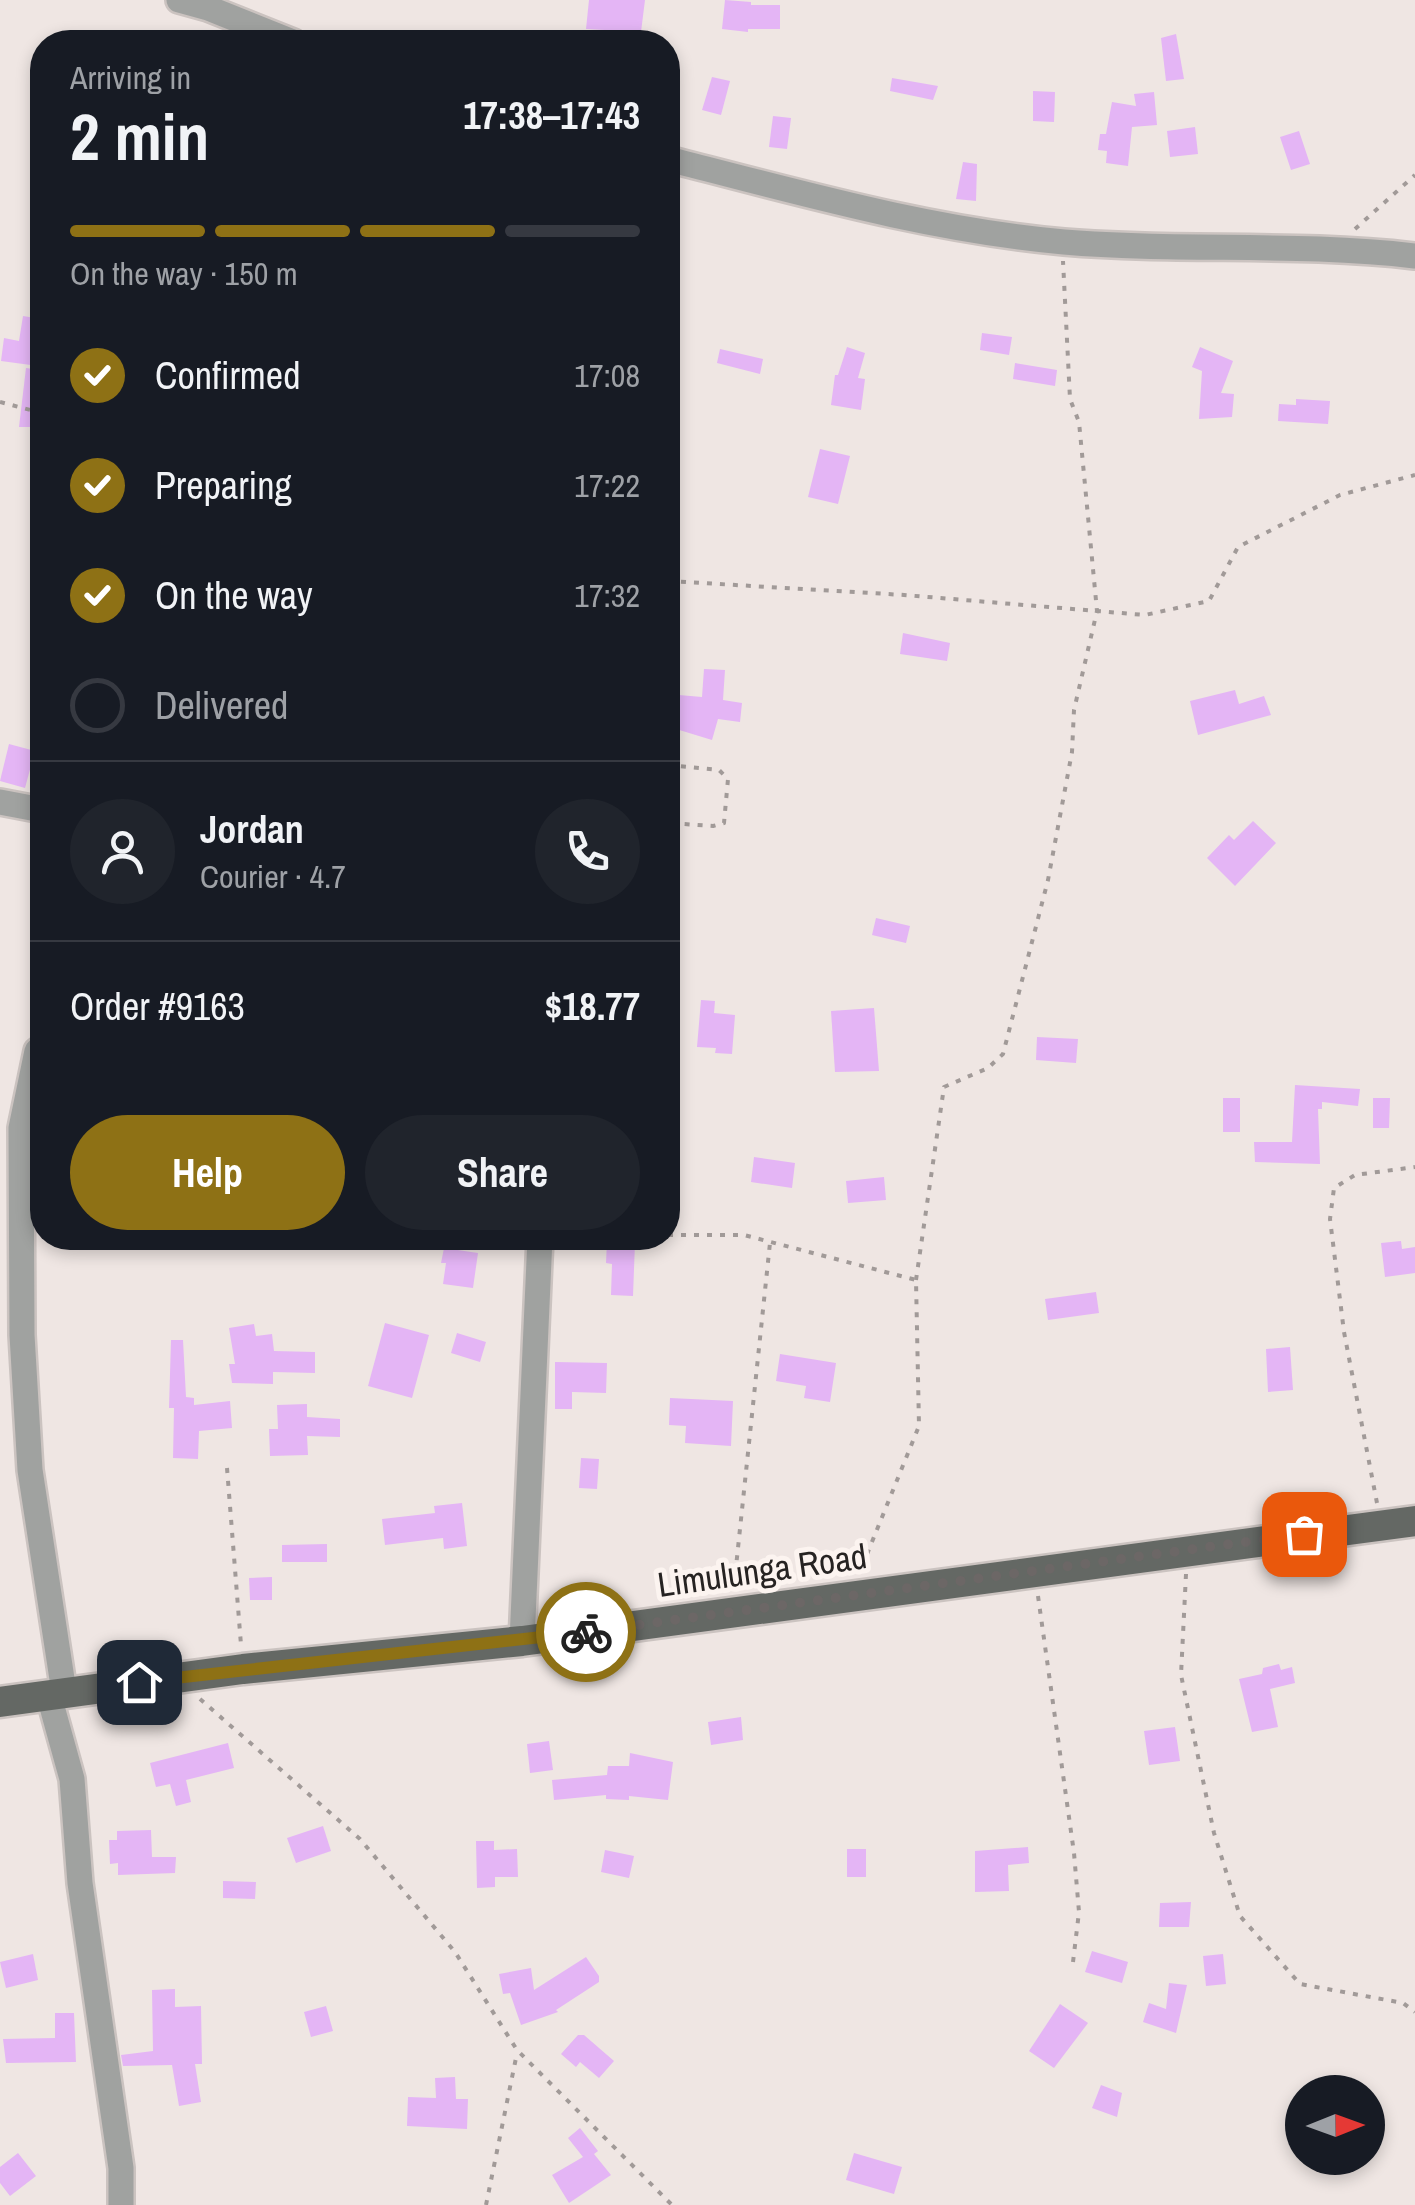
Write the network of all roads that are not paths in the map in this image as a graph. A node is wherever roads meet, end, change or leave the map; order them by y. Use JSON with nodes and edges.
{"nodes":[{"id":1,"x":178,"y":0,"type":"edge"},
{"id":2,"x":263,"y":30,"type":"edge"},
{"id":3,"x":680,"y":162,"type":"edge"},
{"id":4,"x":1415,"y":256,"type":"edge"},
{"id":5,"x":0,"y":802,"type":"edge"},
{"id":6,"x":30,"y":808,"type":"edge"},
{"id":7,"x":30,"y":1085,"type":"edge"},
{"id":8,"x":539,"y":1250,"type":"edge"},
{"id":9,"x":1415,"y":1522,"type":"edge"},
{"id":10,"x":522,"y":1641,"type":"junction"},
{"id":11,"x":57,"y":1694,"type":"junction"},
{"id":12,"x":0,"y":1702,"type":"edge"},
{"id":13,"x":122,"y":2205,"type":"edge"}],
"edges":[{"from":1,"to":2,"type":"street"},
{"from":3,"to":4,"type":"street"},
{"from":5,"to":6,"type":"street"},
{"from":7,"to":11,"type":"street"},
{"from":8,"to":10,"type":"street"},
{"from":9,"to":10,"type":"main road","name":"Limulunga Road"},
{"from":10,"to":11,"type":"main road","name":"Limulunga Road"},
{"from":11,"to":12,"type":"main road","name":"Limulunga Road"},
{"from":11,"to":13,"type":"street"}]}
